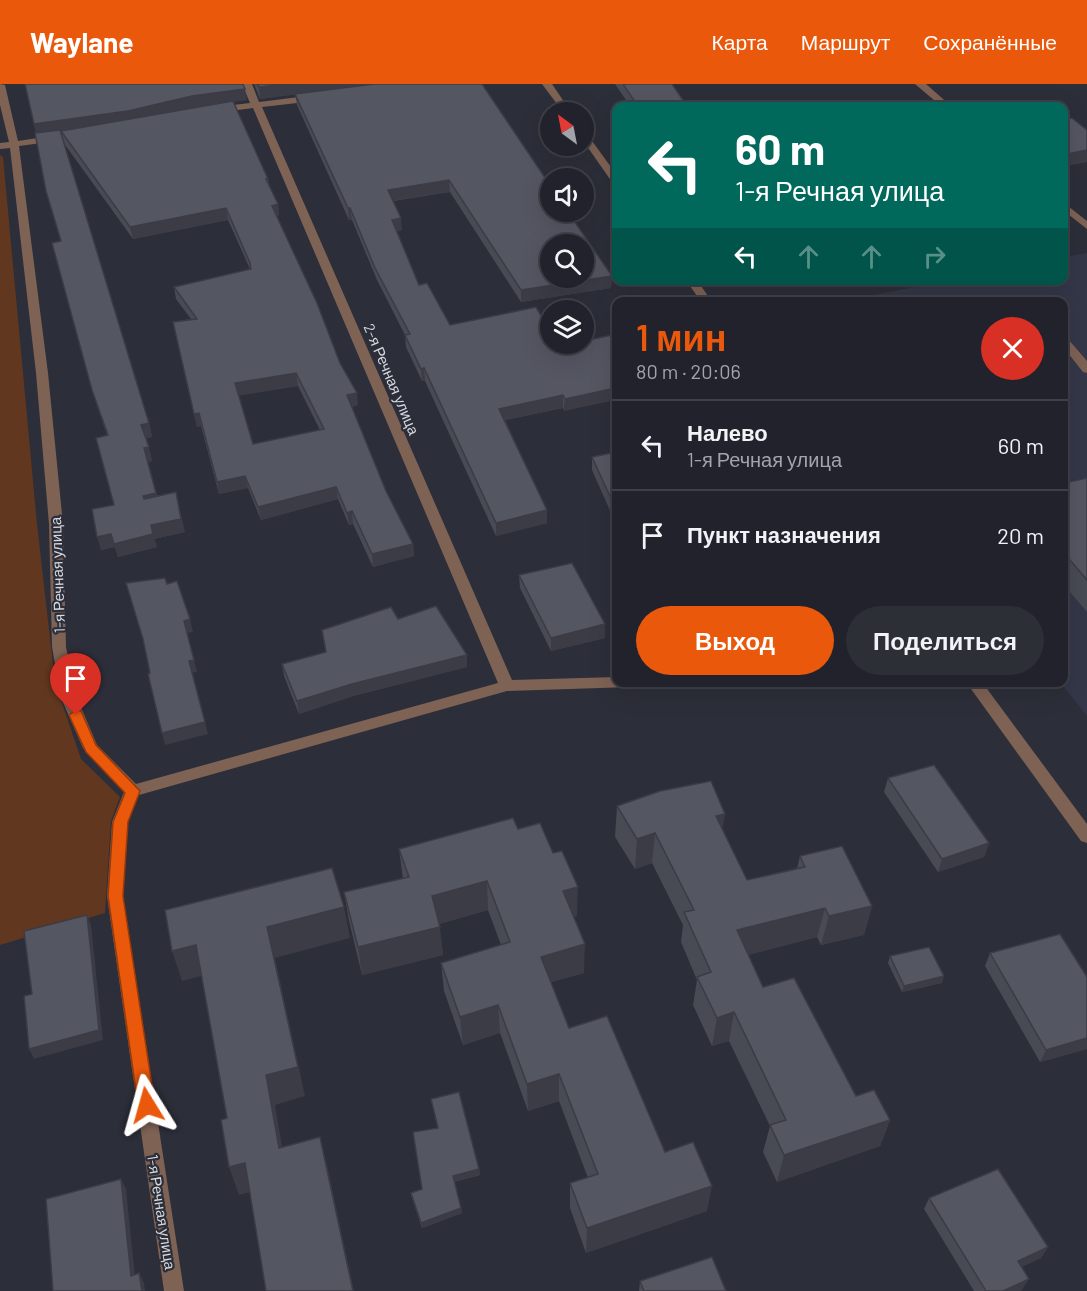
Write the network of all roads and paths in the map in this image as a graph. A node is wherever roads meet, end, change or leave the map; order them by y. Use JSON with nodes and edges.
{"nodes":[{"id":1,"x":247,"y":84,"type":"edge"},
{"id":2,"x":548,"y":84,"type":"edge"},
{"id":3,"x":920,"y":84,"type":"edge"},
{"id":4,"x":0,"y":85,"type":"edge"},
{"id":5,"x":327,"y":97,"type":"edge"},
{"id":6,"x":560,"y":102,"type":"edge"},
{"id":7,"x":941,"y":102,"type":"edge"},
{"id":8,"x":256,"y":106,"type":"junction"},
{"id":9,"x":205,"y":111,"type":"edge"},
{"id":10,"x":72,"y":135,"type":"edge"},
{"id":11,"x":14,"y":144,"type":"junction"},
{"id":12,"x":0,"y":146,"type":"edge"},
{"id":13,"x":594,"y":150,"type":"edge"},
{"id":14,"x":612,"y":174,"type":"edge"},
{"id":15,"x":1068,"y":209,"type":"edge"},
{"id":16,"x":1087,"y":226,"type":"edge"},
{"id":17,"x":1068,"y":346,"type":"edge"},
{"id":18,"x":1087,"y":369,"type":"edge"},
{"id":19,"x":612,"y":683,"type":"edge"},
{"id":20,"x":507,"y":687,"type":"junction"},
{"id":21,"x":977,"y":687,"type":"edge"},
{"id":22,"x":133,"y":791,"type":"junction"},
{"id":23,"x":1087,"y":836,"type":"edge"},
{"id":24,"x":174,"y":1291,"type":"edge"}],
"edges":[{"from":1,"to":8,"type":"street","name":"2-я Речная улица"},
{"from":2,"to":6,"type":"street"},
{"from":3,"to":7,"type":"street"},
{"from":4,"to":11,"type":"street","name":"1-я Речная улица"},
{"from":5,"to":8,"type":"street"},
{"from":8,"to":9,"type":"street"},
{"from":8,"to":20,"type":"street","name":"2-я Речная улица"},
{"from":10,"to":11,"type":"street"},
{"from":11,"to":12,"type":"street"},
{"from":11,"to":22,"type":"street","name":"1-я Речная улица"},
{"from":13,"to":14,"type":"street"},
{"from":15,"to":16,"type":"street"},
{"from":17,"to":18,"type":"street"},
{"from":19,"to":20,"type":"street"},
{"from":20,"to":22,"type":"street"},
{"from":21,"to":23,"type":"street"},
{"from":22,"to":24,"type":"street","name":"1-я Речная улица"}]}
